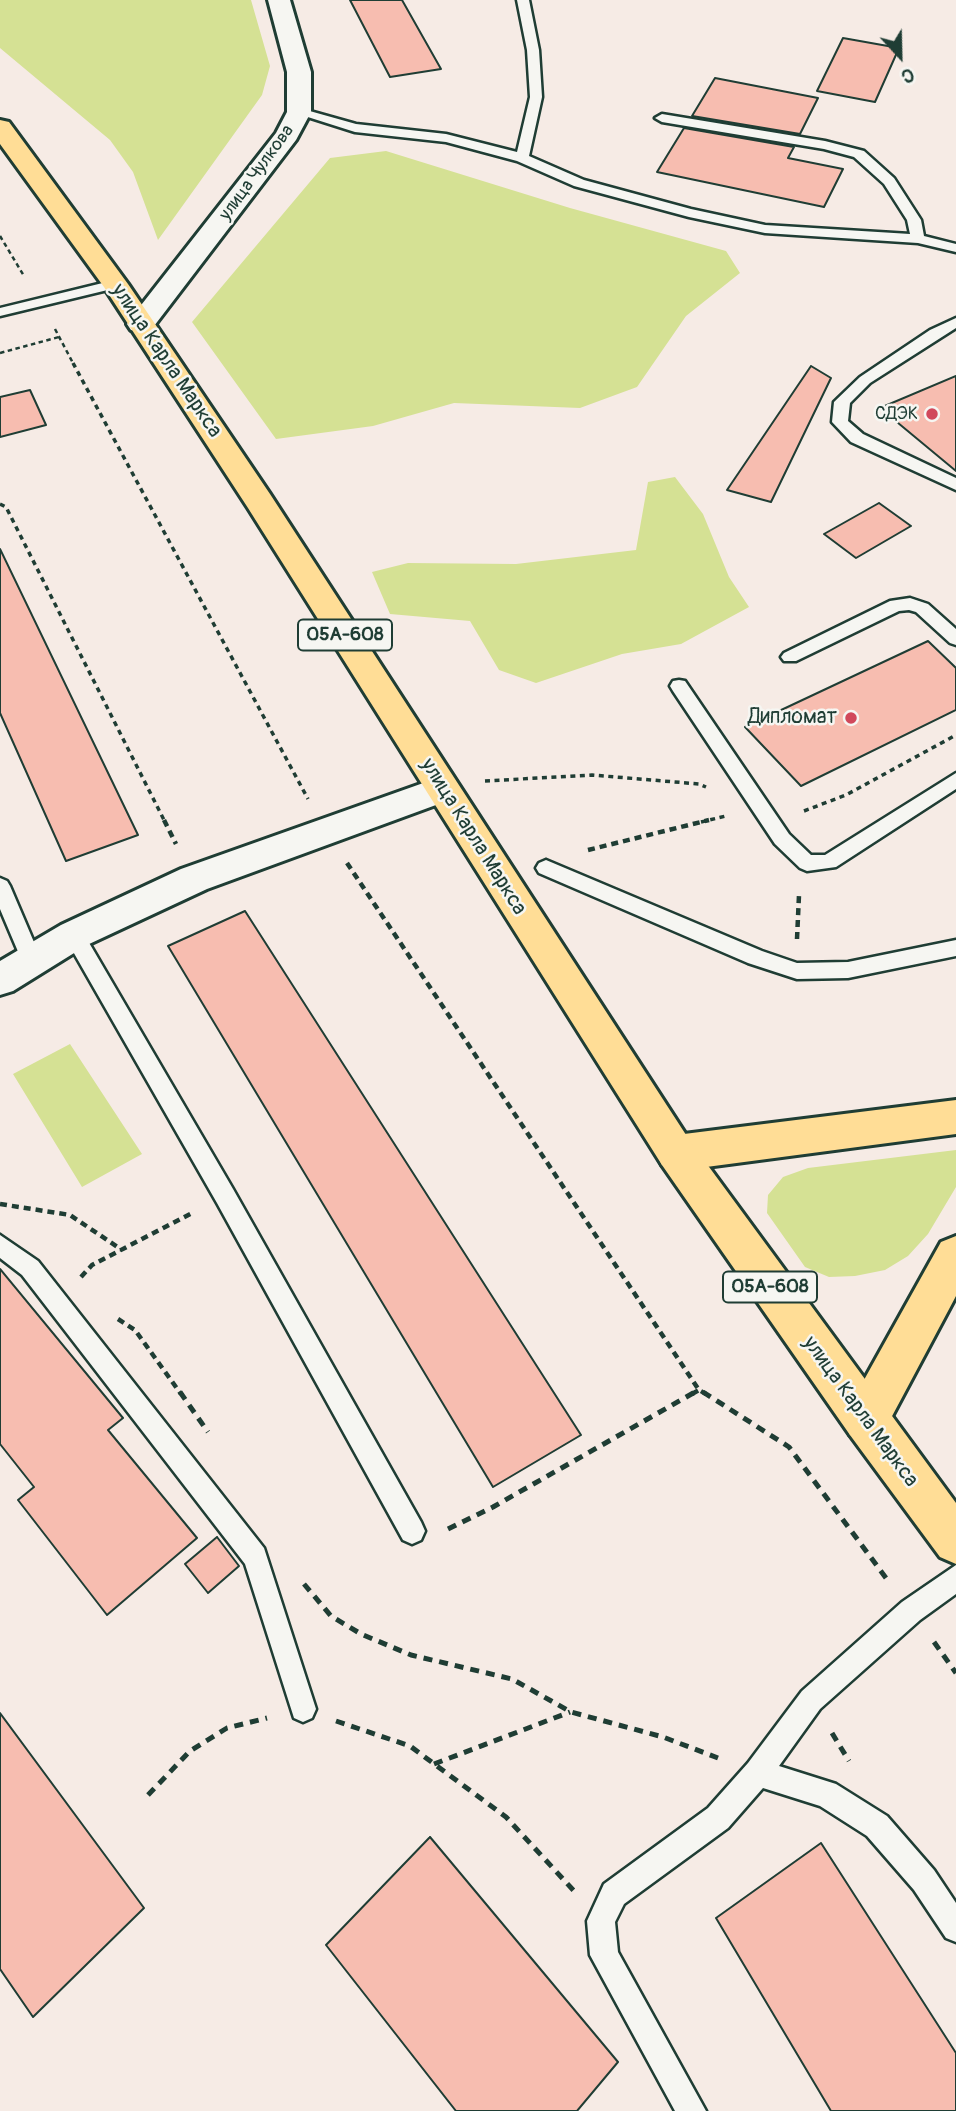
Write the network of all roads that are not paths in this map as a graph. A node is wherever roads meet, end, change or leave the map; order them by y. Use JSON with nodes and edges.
{"nodes":[{"id":1,"x":279,"y":0,"type":"edge"},
{"id":2,"x":523,"y":0,"type":"edge"},
{"id":3,"x":299,"y":112,"type":"junction"},
{"id":4,"x":662,"y":118,"type":"dead end"},
{"id":5,"x":0,"y":127,"type":"edge"},
{"id":6,"x":522,"y":158,"type":"junction"},
{"id":7,"x":918,"y":239,"type":"junction"},
{"id":8,"x":956,"y":247,"type":"edge"},
{"id":9,"x":115,"y":284,"type":"junction"},
{"id":10,"x":0,"y":313,"type":"edge"},
{"id":11,"x":956,"y":322,"type":"edge"},
{"id":12,"x":141,"y":324,"type":"junction"},
{"id":13,"x":956,"y":485,"type":"edge"},
{"id":14,"x":956,"y":639,"type":"edge"},
{"id":15,"x":790,"y":657,"type":"dead end"},
{"id":16,"x":679,"y":687,"type":"dead end"},
{"id":17,"x":956,"y":780,"type":"edge"},
{"id":18,"x":443,"y":789,"type":"junction"},
{"id":19,"x":546,"y":868,"type":"dead end"},
{"id":20,"x":0,"y":886,"type":"edge"},
{"id":21,"x":74,"y":935,"type":"junction"},
{"id":22,"x":956,"y":947,"type":"edge"},
{"id":23,"x":32,"y":961,"type":"junction"},
{"id":24,"x":0,"y":980,"type":"edge"},
{"id":25,"x":956,"y":1117,"type":"edge"},
{"id":26,"x":676,"y":1153,"type":"junction"},
{"id":27,"x":0,"y":1245,"type":"edge"},
{"id":28,"x":956,"y":1255,"type":"edge"},
{"id":29,"x":866,"y":1420,"type":"junction"},
{"id":30,"x":412,"y":1531,"type":"road end"},
{"id":31,"x":956,"y":1541,"type":"edge"},
{"id":32,"x":956,"y":1578,"type":"edge"},
{"id":33,"x":303,"y":1709,"type":"road end"},
{"id":34,"x":758,"y":1773,"type":"junction"},
{"id":35,"x":956,"y":1928,"type":"edge"},
{"id":36,"x":691,"y":2111,"type":"edge"}],
"edges":[{"from":1,"to":3,"type":"street","name":"улица Чулкова"},
{"from":2,"to":6,"type":"lane"},
{"from":3,"to":6,"type":"lane"},
{"from":3,"to":12,"type":"street","name":"улица Чулкова"},
{"from":4,"to":7,"type":"lane"},
{"from":5,"to":9,"type":"main road","name":"улица Карла Маркса","number":"05А-608"},
{"from":6,"to":7,"type":"lane"},
{"from":7,"to":8,"type":"lane"},
{"from":9,"to":10,"type":"lane"},
{"from":9,"to":12,"type":"main road","name":"улица Карла Маркса","number":"05А-608"},
{"from":11,"to":13,"type":"lane"},
{"from":12,"to":18,"type":"main road","name":"улица Карла Маркса","number":"05А-608"},
{"from":14,"to":15,"type":"lane"},
{"from":16,"to":17,"type":"lane"},
{"from":18,"to":21,"type":"street"},
{"from":18,"to":26,"type":"main road","name":"улица Карла Маркса","number":"05А-608"},
{"from":19,"to":22,"type":"lane"},
{"from":20,"to":23,"type":"lane"},
{"from":21,"to":23,"type":"street"},
{"from":21,"to":30,"type":"lane"},
{"from":23,"to":24,"type":"street"},
{"from":25,"to":26,"type":"main road"},
{"from":26,"to":29,"type":"main road","name":"улица Карла Маркса","number":"05А-608"},
{"from":27,"to":33,"type":"lane"},
{"from":28,"to":29,"type":"main road"},
{"from":29,"to":31,"type":"main road","name":"улица Карла Маркса","number":"05А-608"},
{"from":32,"to":34,"type":"lane"},
{"from":34,"to":35,"type":"lane"},
{"from":34,"to":36,"type":"lane"}]}
